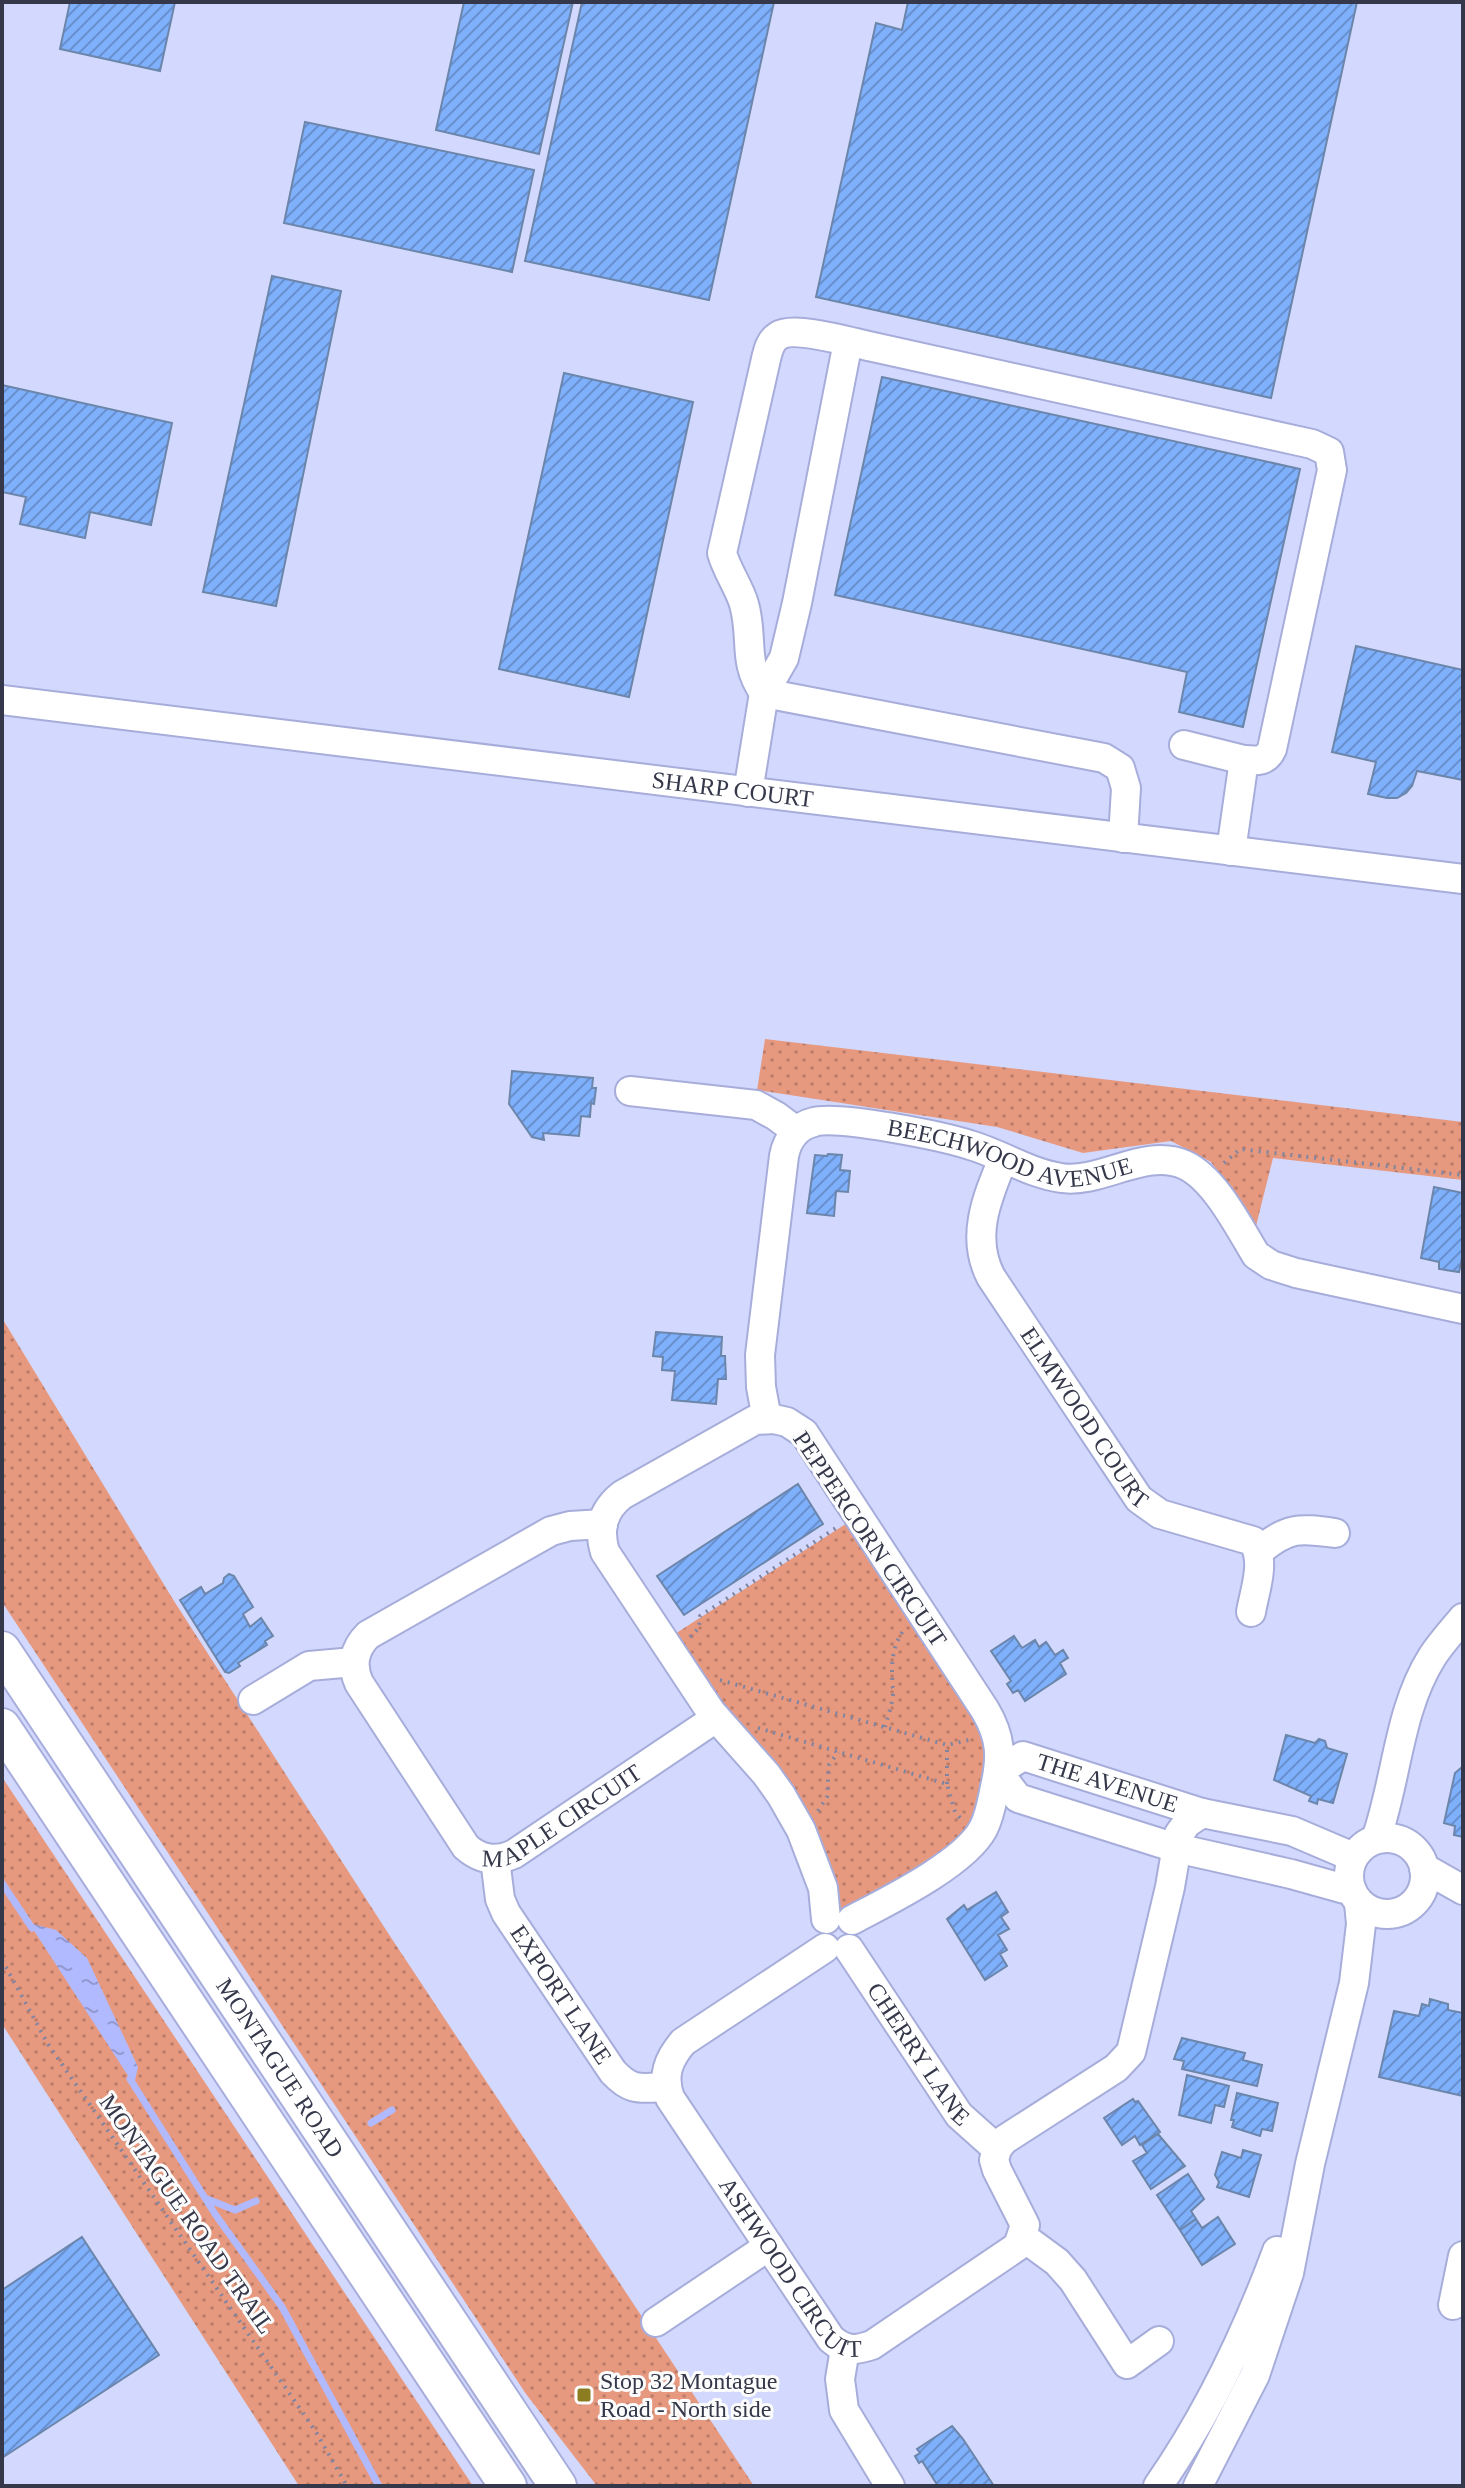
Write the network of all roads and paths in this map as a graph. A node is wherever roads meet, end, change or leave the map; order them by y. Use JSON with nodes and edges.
{"nodes":[{"id":1,"x":848,"y":342,"type":"junction"},
{"id":2,"x":764,"y":693,"type":"junction"},
{"id":3,"x":2,"y":700,"type":"edge"},
{"id":4,"x":1184,"y":745,"type":"dead end"},
{"id":5,"x":1244,"y":760,"type":"junction"},
{"id":6,"x":748,"y":792,"type":"junction"},
{"id":7,"x":1123,"y":838,"type":"junction"},
{"id":8,"x":1231,"y":851,"type":"junction"},
{"id":9,"x":1463,"y":879,"type":"edge"},
{"id":10,"x":630,"y":1091,"type":"dead end"},
{"id":11,"x":796,"y":1131,"type":"junction"},
{"id":12,"x":1003,"y":1159,"type":"junction"},
{"id":13,"x":1217,"y":1170,"type":"dead end"},
{"id":14,"x":1463,"y":1175,"type":"edge"},
{"id":15,"x":1463,"y":1309,"type":"edge"},
{"id":16,"x":767,"y":1419,"type":"junction"},
{"id":17,"x":840,"y":1519,"type":"dead end"},
{"id":18,"x":603,"y":1524,"type":"junction"},
{"id":19,"x":1335,"y":1533,"type":"dead end"},
{"id":20,"x":1259,"y":1551,"type":"junction"},
{"id":21,"x":1251,"y":1612,"type":"dead end"},
{"id":22,"x":924,"y":1616,"type":"junction"},
{"id":23,"x":1463,"y":1618,"type":"edge"},
{"id":24,"x":655,"y":1628,"type":"junction"},
{"id":25,"x":2,"y":1650,"type":"edge"},
{"id":26,"x":354,"y":1662,"type":"junction"},
{"id":27,"x":709,"y":1677,"type":"dead end"},
{"id":28,"x":253,"y":1700,"type":"dead end"},
{"id":29,"x":716,"y":1718,"type":"junction"},
{"id":30,"x":749,"y":1725,"type":"dead end"},
{"id":31,"x":2,"y":1727,"type":"edge"},
{"id":32,"x":885,"y":1727,"type":"junction"},
{"id":33,"x":995,"y":1728,"type":"junction"},
{"id":34,"x":947,"y":1745,"type":"junction"},
{"id":35,"x":838,"y":1752,"type":"junction"},
{"id":36,"x":1396,"y":1767,"type":"junction"},
{"id":37,"x":998,"y":1772,"type":"junction"},
{"id":38,"x":947,"y":1784,"type":"junction"},
{"id":39,"x":815,"y":1813,"type":"dead end"},
{"id":40,"x":1202,"y":1813,"type":"junction"},
{"id":41,"x":979,"y":1835,"type":"junction"},
{"id":42,"x":1376,"y":1839,"type":"junction"},
{"id":43,"x":1176,"y":1848,"type":"junction"},
{"id":44,"x":1353,"y":1857,"type":"junction"},
{"id":45,"x":1417,"y":1857,"type":"junction"},
{"id":46,"x":495,"y":1859,"type":"junction"},
{"id":47,"x":1463,"y":1893,"type":"edge"},
{"id":48,"x":1356,"y":1897,"type":"junction"},
{"id":49,"x":1409,"y":1905,"type":"junction"},
{"id":50,"x":839,"y":1920,"type":"junction"},
{"id":51,"x":837,"y":1948,"type":"junction"},
{"id":52,"x":2,"y":1960,"type":"edge"},
{"id":53,"x":1354,"y":1983,"type":"junction"},
{"id":54,"x":666,"y":2087,"type":"junction"},
{"id":55,"x":997,"y":2149,"type":"junction"},
{"id":56,"x":1310,"y":2164,"type":"junction"},
{"id":57,"x":1023,"y":2237,"type":"junction"},
{"id":58,"x":769,"y":2246,"type":"junction"},
{"id":59,"x":1463,"y":2256,"type":"edge"},
{"id":60,"x":1453,"y":2305,"type":"dead end"},
{"id":61,"x":656,"y":2322,"type":"dead end"},
{"id":62,"x":1159,"y":2341,"type":"dead end"},
{"id":63,"x":845,"y":2349,"type":"junction"},
{"id":64,"x":347,"y":2486,"type":"edge"},
{"id":65,"x":508,"y":2486,"type":"edge"},
{"id":66,"x":558,"y":2486,"type":"edge"},
{"id":67,"x":890,"y":2486,"type":"edge"},
{"id":68,"x":1158,"y":2486,"type":"edge"},
{"id":69,"x":1198,"y":2486,"type":"edge"}],
"edges":[{"from":1,"to":2,"type":"street"},
{"from":1,"to":2,"type":"street"},
{"from":1,"to":5,"type":"street"},
{"from":2,"to":6,"type":"street"},
{"from":2,"to":7,"type":"street"},
{"from":3,"to":6,"type":"street","name":"SHARP COURT"},
{"from":4,"to":5,"type":"street"},
{"from":5,"to":8,"type":"street"},
{"from":6,"to":7,"type":"street","name":"SHARP COURT"},
{"from":7,"to":8,"type":"street","name":"SHARP COURT"},
{"from":8,"to":9,"type":"street","name":"SHARP COURT"},
{"from":10,"to":11,"type":"street"},
{"from":11,"to":12,"type":"street","name":"BEECHWOOD AVENUE"},
{"from":11,"to":16,"type":"street"},
{"from":12,"to":15,"type":"street","name":"BEECHWOOD AVENUE"},
{"from":12,"to":20,"type":"street","name":"ELMWOOD COURT"},
{"from":13,"to":14,"type":"path"},
{"from":16,"to":18,"type":"street","name":"PEPPERCORN CIRCUIT"},
{"from":16,"to":22,"type":"street","name":"PEPPERCORN CIRCUIT"},
{"from":17,"to":24,"type":"path"},
{"from":18,"to":24,"type":"street"},
{"from":18,"to":26,"type":"street"},
{"from":19,"to":20,"type":"street"},
{"from":20,"to":21,"type":"street"},
{"from":22,"to":32,"type":"path"},
{"from":22,"to":33,"type":"street","name":"PEPPERCORN CIRCUIT"},
{"from":23,"to":36,"type":"street"},
{"from":24,"to":29,"type":"street"},
{"from":25,"to":66,"type":"main road","name":"MONTAGUE ROAD"},
{"from":26,"to":28,"type":"street"},
{"from":26,"to":46,"type":"street","name":"MAPLE CIRCUIT"},
{"from":27,"to":32,"type":"path"},
{"from":29,"to":46,"type":"street","name":"MAPLE CIRCUIT"},
{"from":29,"to":50,"type":"street"},
{"from":30,"to":35,"type":"path"},
{"from":31,"to":65,"type":"main road","name":"MONTAGUE ROAD"},
{"from":32,"to":34,"type":"path"},
{"from":33,"to":34,"type":"path"},
{"from":33,"to":37,"type":"street","name":"PEPPERCORN CIRCUIT"},
{"from":34,"to":38,"type":"path"},
{"from":35,"to":38,"type":"path"},
{"from":35,"to":39,"type":"path"},
{"from":36,"to":42,"type":"street"},
{"from":36,"to":45,"type":"street"},
{"from":37,"to":40,"type":"street","name":"THE AVENUE"},
{"from":37,"to":41,"type":"street","name":"PEPPERCORN CIRCUIT"},
{"from":37,"to":43,"type":"street","name":"THE AVENUE"},
{"from":38,"to":41,"type":"path"},
{"from":40,"to":43,"type":"street"},
{"from":40,"to":44,"type":"street","name":"THE AVENUE"},
{"from":41,"to":50,"type":"street","name":"PEPPERCORN CIRCUIT"},
{"from":42,"to":44,"type":"street"},
{"from":42,"to":45,"type":"street"},
{"from":43,"to":48,"type":"street","name":"THE AVENUE"},
{"from":43,"to":55,"type":"street"},
{"from":44,"to":48,"type":"street"},
{"from":45,"to":47,"type":"street"},
{"from":45,"to":49,"type":"street"},
{"from":46,"to":54,"type":"street","name":"EXPORT LANE"},
{"from":47,"to":49,"type":"street"},
{"from":48,"to":49,"type":"street"},
{"from":48,"to":53,"type":"street"},
{"from":49,"to":53,"type":"street"},
{"from":50,"to":51,"type":"street"},
{"from":51,"to":54,"type":"street"},
{"from":51,"to":55,"type":"street","name":"CHERRY LANE"},
{"from":52,"to":64,"type":"path","name":"MONTAGUE ROAD TRAIL"},
{"from":53,"to":56,"type":"street"},
{"from":54,"to":58,"type":"street","name":"ASHWOOD CIRCUIT"},
{"from":55,"to":57,"type":"street"},
{"from":56,"to":68,"type":"street"},
{"from":56,"to":69,"type":"street"},
{"from":57,"to":62,"type":"street"},
{"from":57,"to":63,"type":"street","name":"ASHWOOD CIRCUIT"},
{"from":58,"to":61,"type":"street"},
{"from":58,"to":63,"type":"street","name":"ASHWOOD CIRCUIT"},
{"from":59,"to":60,"type":"street"},
{"from":63,"to":67,"type":"street"}]}
